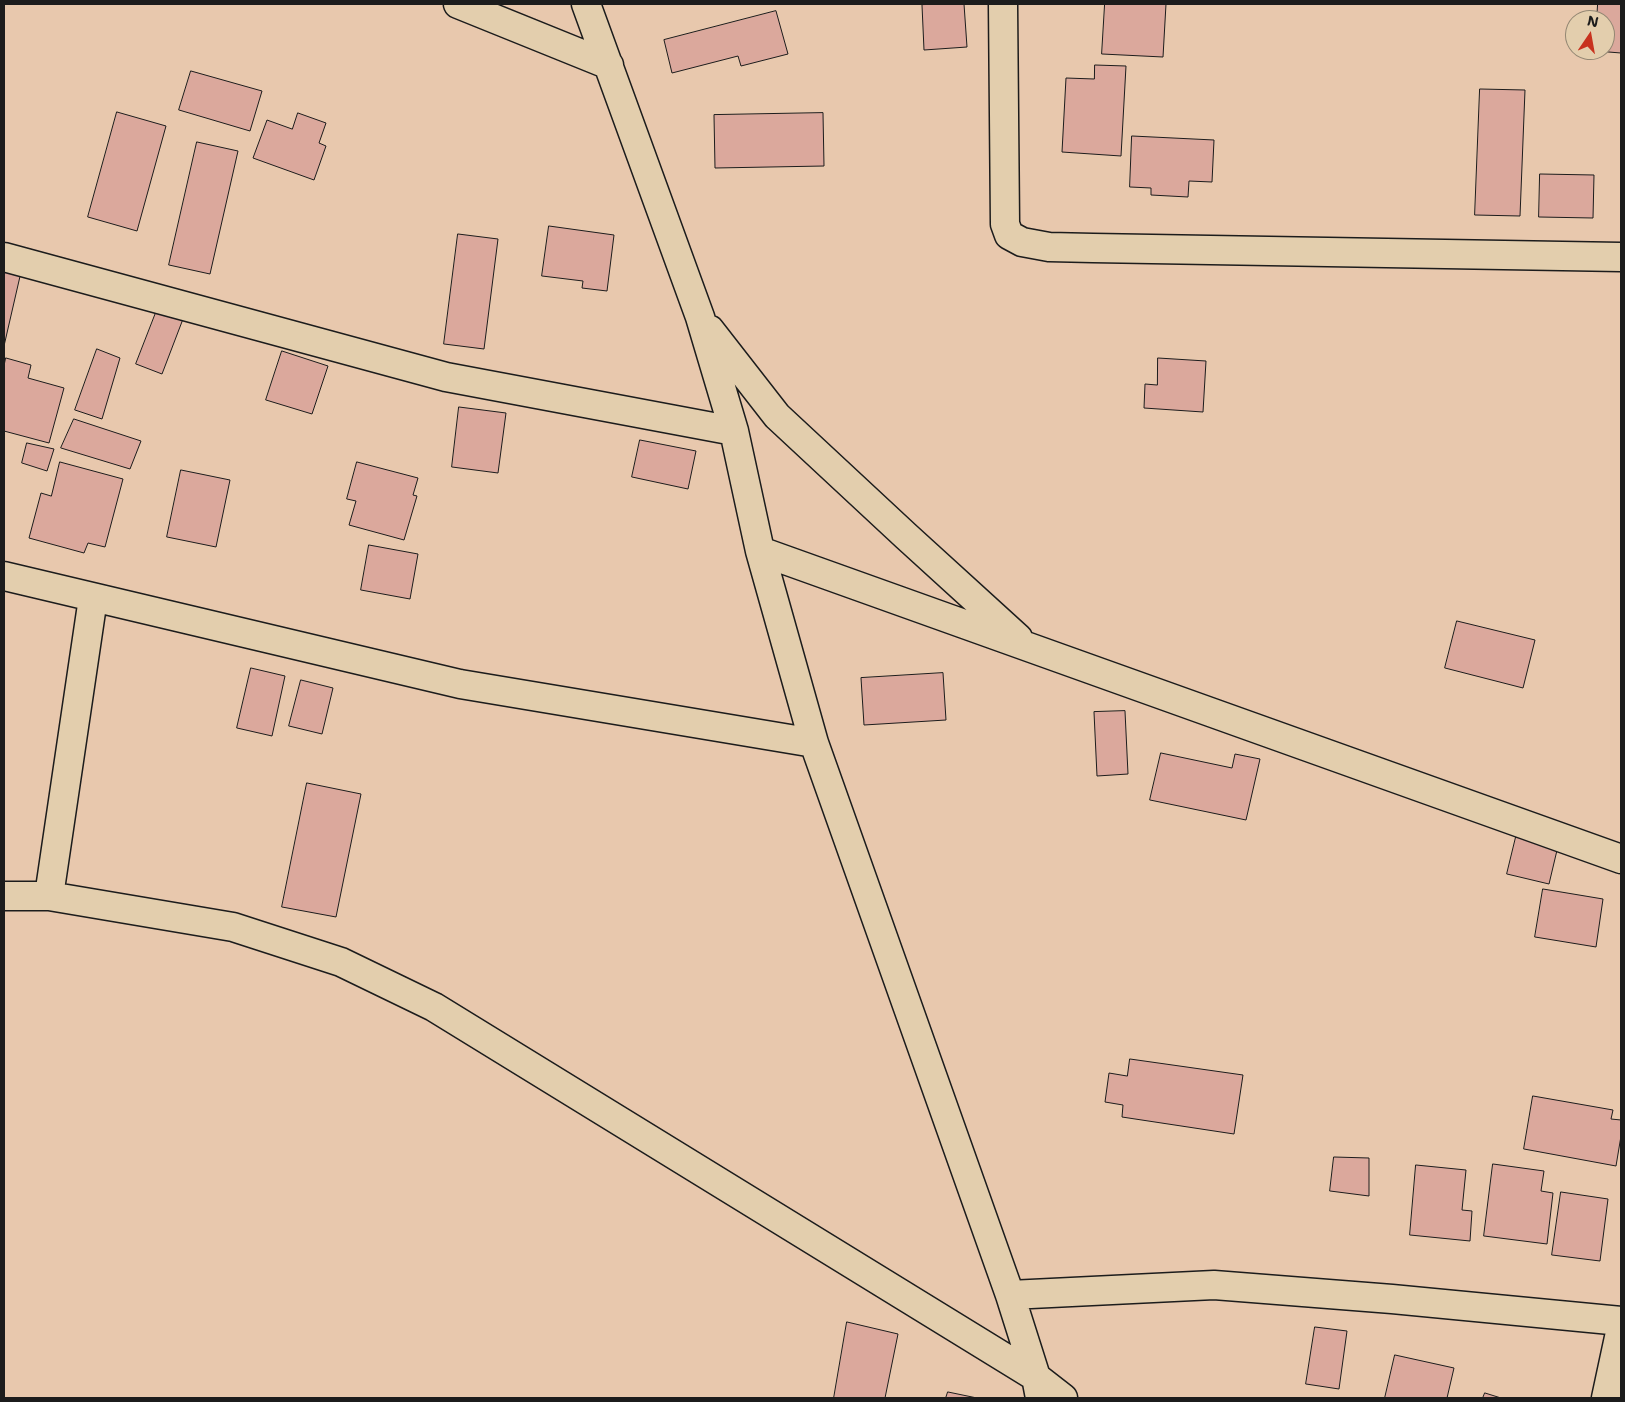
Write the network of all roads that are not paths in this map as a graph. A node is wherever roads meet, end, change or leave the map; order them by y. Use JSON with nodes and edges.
{"nodes":[{"id":1,"x":458,"y":4,"type":"edge"},
{"id":2,"x":586,"y":4,"type":"edge"},
{"id":3,"x":1003,"y":4,"type":"edge"},
{"id":4,"x":609,"y":65,"type":"junction"},
{"id":5,"x":4,"y":257,"type":"edge"},
{"id":6,"x":1621,"y":257,"type":"edge"},
{"id":7,"x":700,"y":317,"type":"junction"},
{"id":8,"x":734,"y":431,"type":"junction"},
{"id":9,"x":760,"y":551,"type":"junction"},
{"id":10,"x":4,"y":576,"type":"edge"},
{"id":11,"x":93,"y":598,"type":"junction"},
{"id":12,"x":1028,"y":647,"type":"junction"},
{"id":13,"x":814,"y":743,"type":"junction"},
{"id":14,"x":1621,"y":859,"type":"edge"},
{"id":15,"x":4,"y":896,"type":"edge"},
{"id":16,"x":50,"y":896,"type":"junction"},
{"id":17,"x":1010,"y":1294,"type":"junction"},
{"id":18,"x":1621,"y":1321,"type":"edge"},
{"id":19,"x":1621,"y":1328,"type":"edge"},
{"id":20,"x":1038,"y":1388,"type":"edge"},
{"id":21,"x":1063,"y":1398,"type":"edge"},
{"id":22,"x":1606,"y":1398,"type":"edge"}],
"edges":[{"from":1,"to":4,"type":"street"},
{"from":2,"to":4,"type":"street"},
{"from":3,"to":6,"type":"street"},
{"from":4,"to":7,"type":"street"},
{"from":5,"to":8,"type":"street"},
{"from":7,"to":8,"type":"street"},
{"from":7,"to":12,"type":"street"},
{"from":8,"to":9,"type":"street"},
{"from":9,"to":12,"type":"street"},
{"from":9,"to":13,"type":"street"},
{"from":10,"to":11,"type":"street"},
{"from":11,"to":13,"type":"street"},
{"from":11,"to":16,"type":"street"},
{"from":12,"to":14,"type":"street"},
{"from":13,"to":17,"type":"street"},
{"from":15,"to":16,"type":"street"},
{"from":16,"to":20,"type":"street"},
{"from":17,"to":18,"type":"street"},
{"from":17,"to":20,"type":"street"},
{"from":19,"to":22,"type":"street"},
{"from":20,"to":21,"type":"street"}]}
